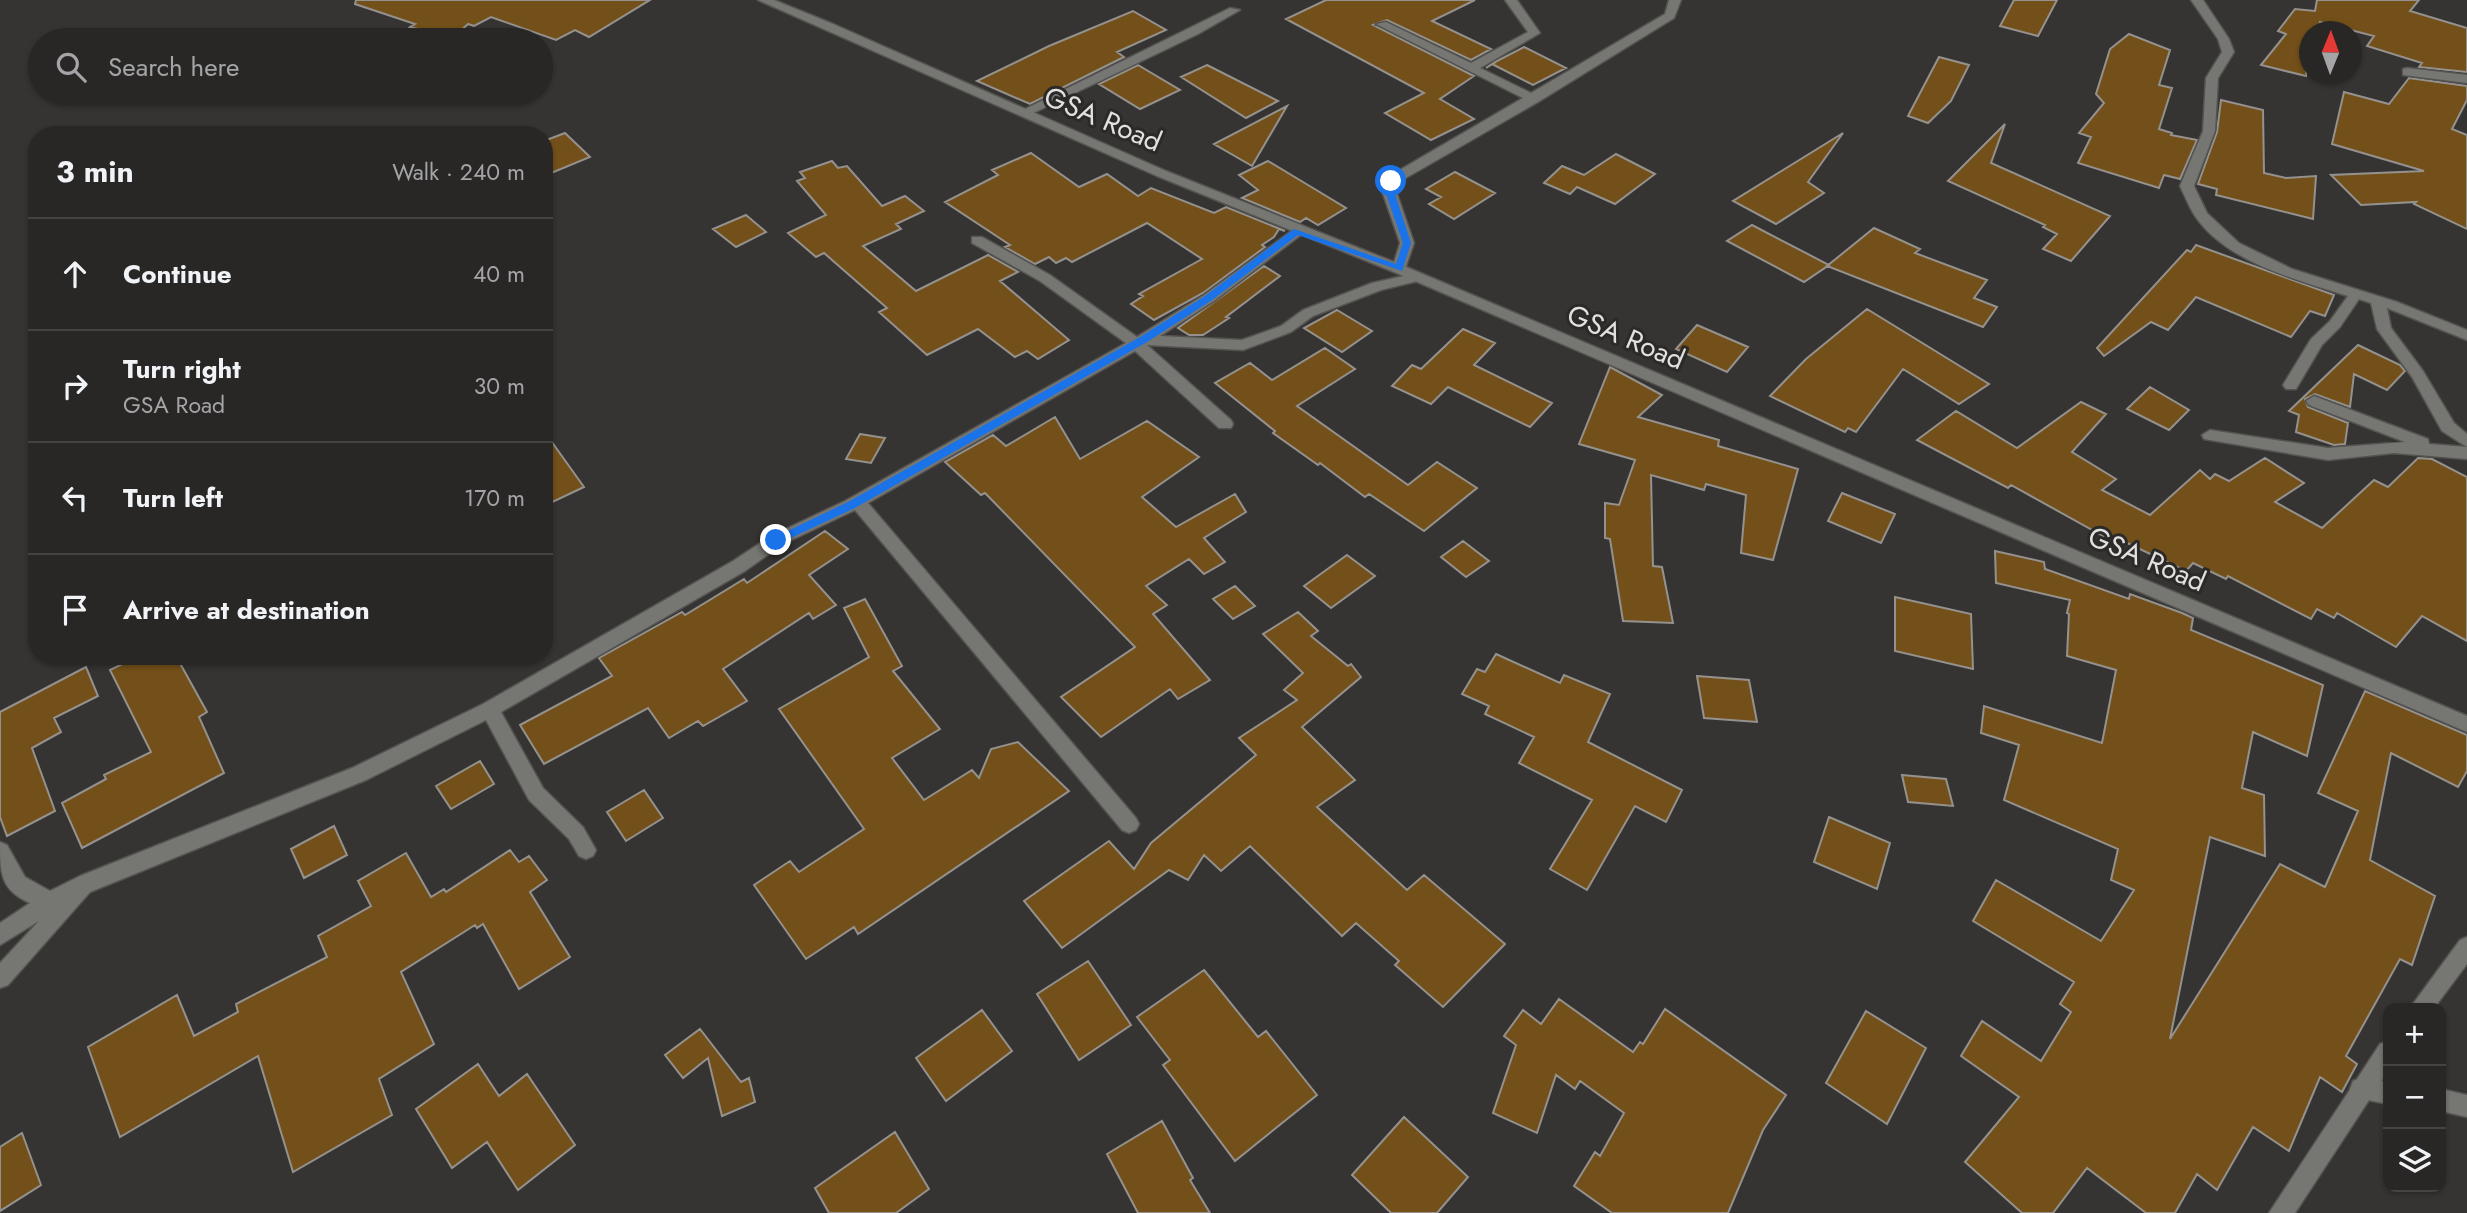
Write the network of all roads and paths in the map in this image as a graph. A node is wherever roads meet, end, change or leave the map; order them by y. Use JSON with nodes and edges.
{"nodes":[{"id":1,"x":764,"y":0,"type":"edge"},
{"id":2,"x":1511,"y":0,"type":"edge"},
{"id":3,"x":1675,"y":0,"type":"edge"},
{"id":4,"x":2197,"y":0,"type":"edge"},
{"id":5,"x":1234,"y":10,"type":"dead end"},
{"id":6,"x":1382,"y":24,"type":"dead end"},
{"id":7,"x":1471,"y":68,"type":"junction"},
{"id":8,"x":2407,"y":72,"type":"dead end"},
{"id":9,"x":2467,"y":79,"type":"edge"},
{"id":10,"x":1534,"y":99,"type":"junction"},
{"id":11,"x":1023,"y":113,"type":"junction"},
{"id":12,"x":1297,"y":231,"type":"junction"},
{"id":13,"x":977,"y":240,"type":"dead end"},
{"id":14,"x":1399,"y":269,"type":"junction"},
{"id":15,"x":1417,"y":277,"type":"junction"},
{"id":16,"x":2356,"y":295,"type":"junction"},
{"id":17,"x":2378,"y":302,"type":"junction"},
{"id":18,"x":2467,"y":335,"type":"edge"},
{"id":19,"x":1140,"y":341,"type":"junction"},
{"id":20,"x":2291,"y":386,"type":"dead end"},
{"id":21,"x":2314,"y":401,"type":"dead end"},
{"id":22,"x":1225,"y":424,"type":"dead end"},
{"id":23,"x":2210,"y":435,"type":"dead end"},
{"id":24,"x":2467,"y":442,"type":"edge"},
{"id":25,"x":2443,"y":452,"type":"junction"},
{"id":26,"x":2467,"y":453,"type":"edge"},
{"id":27,"x":858,"y":502,"type":"junction"},
{"id":28,"x":489,"y":709,"type":"junction"},
{"id":29,"x":2467,"y":724,"type":"edge"},
{"id":30,"x":1129,"y":824,"type":"dead end"},
{"id":31,"x":586,"y":850,"type":"dead end"},
{"id":32,"x":0,"y":851,"type":"edge"},
{"id":33,"x":87,"y":883,"type":"junction"},
{"id":34,"x":51,"y":901,"type":"junction"},
{"id":35,"x":0,"y":935,"type":"edge"},
{"id":36,"x":2467,"y":947,"type":"edge"},
{"id":37,"x":0,"y":978,"type":"edge"},
{"id":38,"x":2425,"y":1003,"type":"edge"},
{"id":39,"x":2383,"y":1059,"type":"edge"},
{"id":40,"x":2361,"y":1089,"type":"junction"},
{"id":41,"x":2383,"y":1092,"type":"edge"},
{"id":42,"x":2446,"y":1101,"type":"edge"},
{"id":43,"x":2467,"y":1106,"type":"edge"},
{"id":44,"x":2281,"y":1213,"type":"edge"}],
"edges":[{"from":1,"to":11,"type":"street","name":"GSA Road"},
{"from":2,"to":7,"type":"street"},
{"from":3,"to":10,"type":"street"},
{"from":4,"to":16,"type":"street"},
{"from":5,"to":11,"type":"street"},
{"from":6,"to":7,"type":"street"},
{"from":7,"to":10,"type":"street"},
{"from":8,"to":9,"type":"street"},
{"from":10,"to":14,"type":"street"},
{"from":11,"to":12,"type":"street","name":"GSA Road"},
{"from":12,"to":14,"type":"street","name":"GSA Road"},
{"from":12,"to":19,"type":"street"},
{"from":13,"to":19,"type":"street"},
{"from":14,"to":15,"type":"street","name":"GSA Road"},
{"from":15,"to":19,"type":"street"},
{"from":15,"to":29,"type":"street","name":"GSA Road"},
{"from":16,"to":17,"type":"street"},
{"from":16,"to":20,"type":"street"},
{"from":17,"to":18,"type":"street"},
{"from":17,"to":24,"type":"street"},
{"from":19,"to":22,"type":"street"},
{"from":19,"to":27,"type":"street"},
{"from":21,"to":25,"type":"street"},
{"from":23,"to":25,"type":"street"},
{"from":25,"to":26,"type":"street"},
{"from":27,"to":28,"type":"street"},
{"from":27,"to":30,"type":"street"},
{"from":28,"to":31,"type":"street"},
{"from":28,"to":33,"type":"street"},
{"from":32,"to":34,"type":"street"},
{"from":33,"to":34,"type":"street"},
{"from":33,"to":37,"type":"street"},
{"from":34,"to":35,"type":"street"},
{"from":36,"to":38,"type":"street"},
{"from":39,"to":40,"type":"street"},
{"from":40,"to":41,"type":"street"},
{"from":40,"to":44,"type":"street"},
{"from":42,"to":43,"type":"street"}]}
